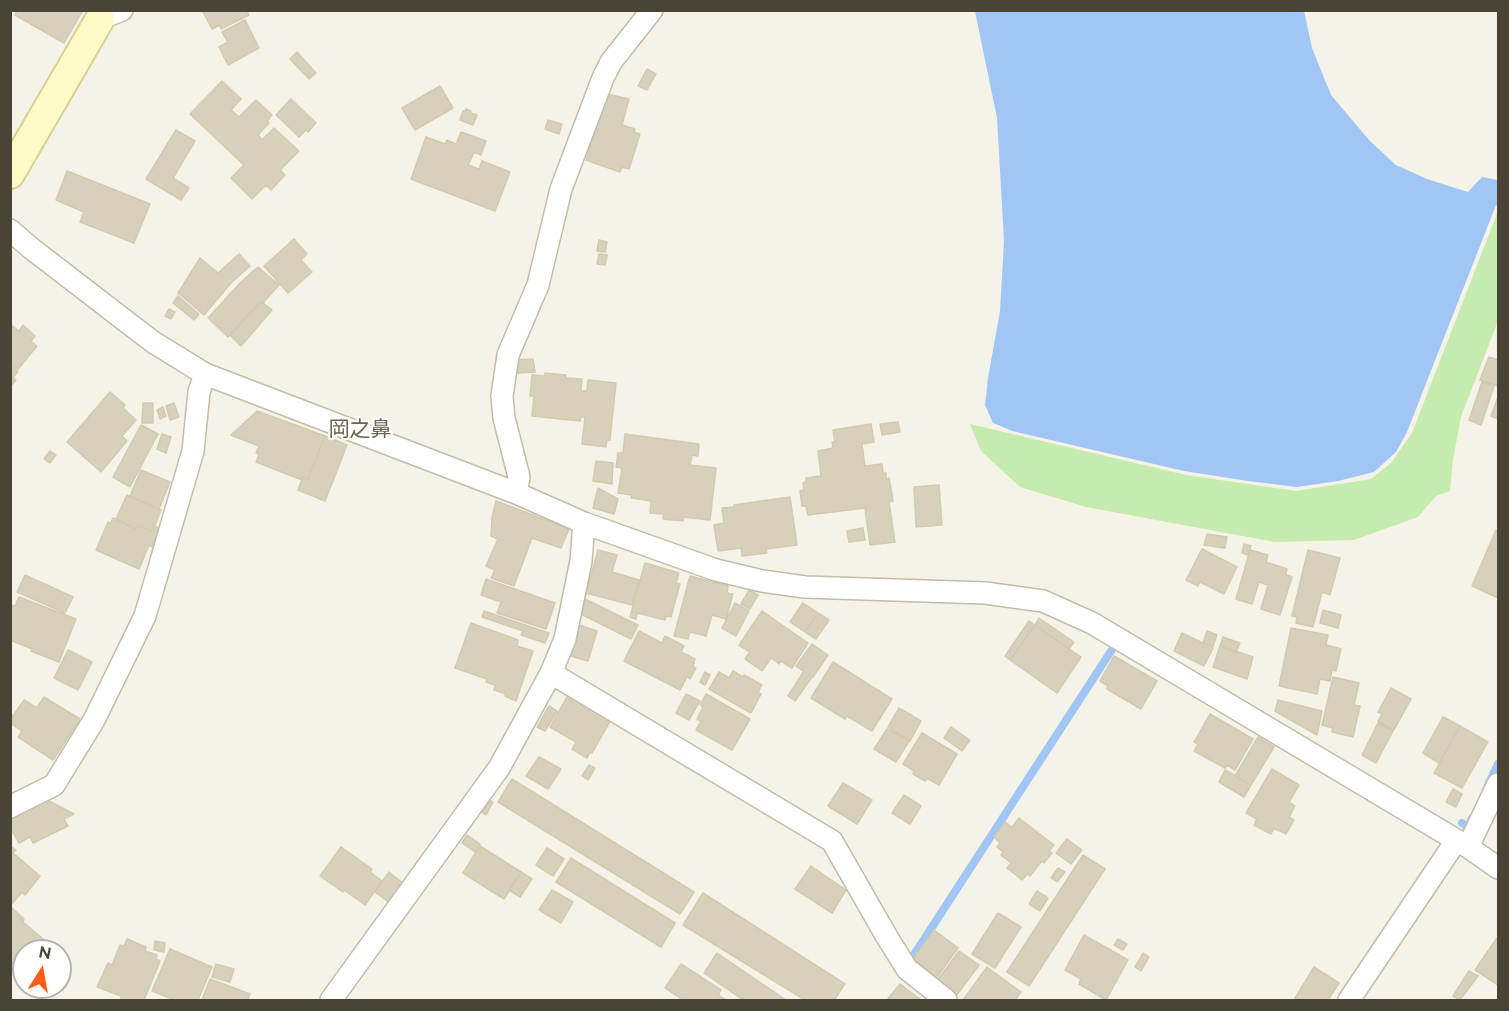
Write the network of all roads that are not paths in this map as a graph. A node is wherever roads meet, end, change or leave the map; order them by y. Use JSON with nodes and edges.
{"nodes":[{"id":1,"x":652,"y":10,"type":"edge"},
{"id":2,"x":111,"y":15,"type":"edge"},
{"id":3,"x":10,"y":174,"type":"edge"},
{"id":4,"x":10,"y":230,"type":"edge"},
{"id":5,"x":205,"y":374,"type":"junction"},
{"id":6,"x":516,"y":493,"type":"junction"},
{"id":7,"x":584,"y":523,"type":"junction"},
{"id":8,"x":551,"y":673,"type":"junction"},
{"id":9,"x":1498,"y":784,"type":"edge"},
{"id":10,"x":10,"y":807,"type":"edge"},
{"id":11,"x":1462,"y":844,"type":"junction"},
{"id":12,"x":1498,"y":868,"type":"edge"},
{"id":13,"x":331,"y":1000,"type":"edge"},
{"id":14,"x":946,"y":1000,"type":"edge"},
{"id":15,"x":1349,"y":1000,"type":"edge"}],
"edges":[{"from":1,"to":6,"type":"street"},
{"from":2,"to":3,"type":"main road"},
{"from":4,"to":5,"type":"street"},
{"from":5,"to":6,"type":"street"},
{"from":5,"to":10,"type":"street"},
{"from":6,"to":7,"type":"street"},
{"from":7,"to":8,"type":"street"},
{"from":7,"to":11,"type":"street"},
{"from":8,"to":13,"type":"street"},
{"from":8,"to":14,"type":"street"},
{"from":9,"to":11,"type":"street"},
{"from":11,"to":12,"type":"street"},
{"from":11,"to":15,"type":"street"}]}
